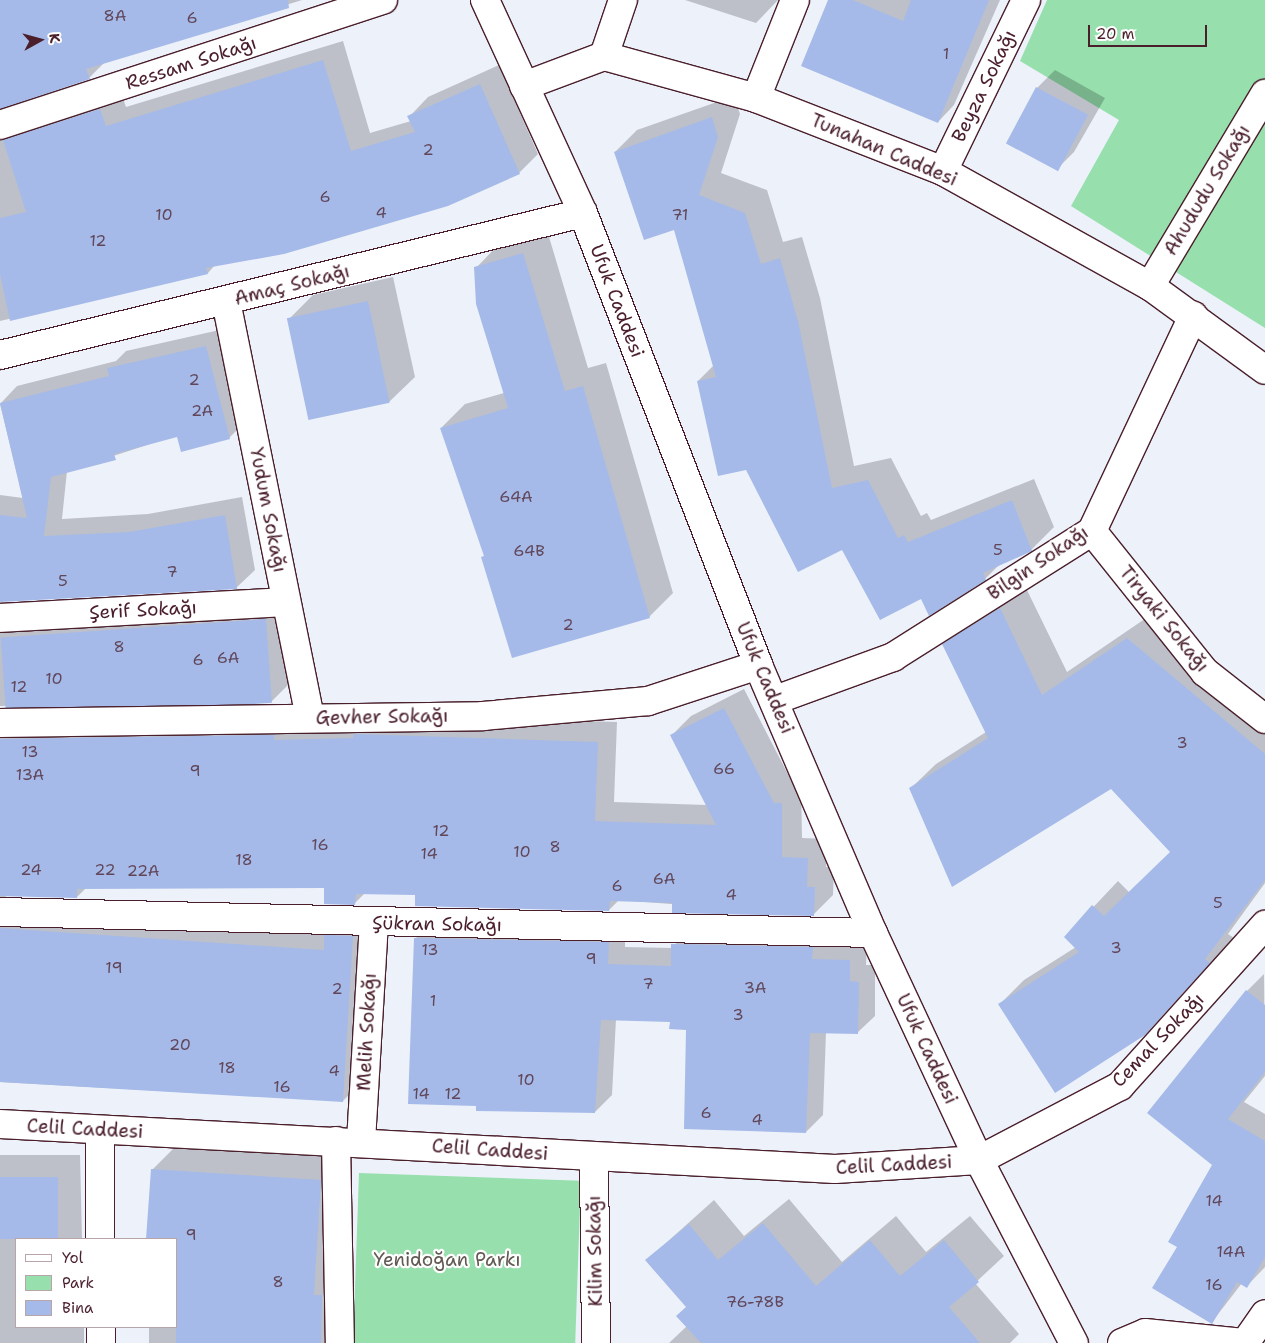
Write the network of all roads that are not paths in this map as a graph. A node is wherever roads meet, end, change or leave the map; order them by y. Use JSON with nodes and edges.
{"nodes":[{"id":1,"x":383,"y":0,"type":"edge"},
{"id":2,"x":484,"y":0,"type":"edge"},
{"id":3,"x":624,"y":0,"type":"edge"},
{"id":4,"x":795,"y":0,"type":"edge"},
{"id":5,"x":1026,"y":0,"type":"edge"},
{"id":6,"x":604,"y":56,"type":"junction"},
{"id":7,"x":524,"y":86,"type":"junction"},
{"id":8,"x":1265,"y":94,"type":"edge"},
{"id":9,"x":756,"y":98,"type":"junction"},
{"id":10,"x":0,"y":125,"type":"edge"},
{"id":11,"x":943,"y":171,"type":"junction"},
{"id":12,"x":583,"y":213,"type":"junction"},
{"id":13,"x":1150,"y":286,"type":"junction"},
{"id":14,"x":226,"y":301,"type":"junction"},
{"id":15,"x":1194,"y":316,"type":"junction"},
{"id":16,"x":0,"y":355,"type":"edge"},
{"id":17,"x":1265,"y":370,"type":"edge"},
{"id":18,"x":1092,"y":531,"type":"junction"},
{"id":19,"x":286,"y":602,"type":"junction"},
{"id":20,"x":0,"y":618,"type":"edge"},
{"id":21,"x":758,"y":665,"type":"junction"},
{"id":22,"x":774,"y":700,"type":"junction"},
{"id":23,"x":310,"y":718,"type":"junction"},
{"id":24,"x":1265,"y":719,"type":"edge"},
{"id":25,"x":0,"y":723,"type":"edge"},
{"id":26,"x":0,"y":912,"type":"edge"},
{"id":27,"x":374,"y":923,"type":"junction"},
{"id":28,"x":1265,"y":925,"type":"edge"},
{"id":29,"x":874,"y":933,"type":"junction"},
{"id":30,"x":0,"y":1124,"type":"edge"},
{"id":31,"x":100,"y":1130,"type":"junction"},
{"id":32,"x":348,"y":1141,"type":"junction"},
{"id":33,"x":594,"y":1158,"type":"junction"},
{"id":34,"x":979,"y":1160,"type":"junction"},
{"id":35,"x":100,"y":1238,"type":"edge"},
{"id":36,"x":1265,"y":1314,"type":"edge"},
{"id":37,"x":101,"y":1328,"type":"edge"},
{"id":38,"x":101,"y":1343,"type":"edge"},
{"id":39,"x":340,"y":1343,"type":"edge"},
{"id":40,"x":596,"y":1343,"type":"edge"},
{"id":41,"x":1074,"y":1343,"type":"edge"},
{"id":42,"x":1122,"y":1343,"type":"edge"},
{"id":43,"x":1244,"y":1343,"type":"edge"}],
"edges":[{"from":1,"to":10,"type":"street","name":"Ressam Sokağı"},
{"from":2,"to":7,"type":"street","name":"Ufuk Caddesi"},
{"from":3,"to":6,"type":"street"},
{"from":4,"to":9,"type":"street"},
{"from":5,"to":11,"type":"street","name":"Beyza Sokağı"},
{"from":6,"to":7,"type":"street"},
{"from":6,"to":9,"type":"street","name":"Tunahan Caddesi"},
{"from":7,"to":12,"type":"street","name":"Ufuk Caddesi"},
{"from":8,"to":13,"type":"street","name":"Ahududu Sokağı"},
{"from":9,"to":11,"type":"street","name":"Tunahan Caddesi"},
{"from":11,"to":13,"type":"street","name":"Tunahan Caddesi"},
{"from":12,"to":14,"type":"street","name":"Amaç Sokağı"},
{"from":12,"to":21,"type":"street","name":"Ufuk Caddesi"},
{"from":13,"to":15,"type":"street","name":"Tunahan Caddesi"},
{"from":14,"to":16,"type":"street","name":"Amaç Sokağı"},
{"from":14,"to":19,"type":"street","name":"Yudum Sokağı"},
{"from":15,"to":17,"type":"street","name":"Tunahan Caddesi"},
{"from":15,"to":18,"type":"street","name":"Bilgin Sokağı"},
{"from":18,"to":22,"type":"street","name":"Bilgin Sokağı"},
{"from":18,"to":24,"type":"street","name":"Tiryaki Sokağı"},
{"from":19,"to":20,"type":"street","name":"Şerif Sokağı"},
{"from":19,"to":23,"type":"street","name":"Yudum Sokağı"},
{"from":21,"to":22,"type":"street","name":"Ufuk Caddesi"},
{"from":21,"to":23,"type":"street","name":"Gevher Sokağı"},
{"from":22,"to":29,"type":"street","name":"Ufuk Caddesi"},
{"from":23,"to":25,"type":"street","name":"Gevher Sokağı"},
{"from":26,"to":27,"type":"street","name":"Şükran Sokağı"},
{"from":27,"to":29,"type":"street","name":"Şükran Sokağı"},
{"from":27,"to":32,"type":"street","name":"Melih Sokağı"},
{"from":28,"to":34,"type":"street","name":"Cemal Sokağı"},
{"from":29,"to":34,"type":"street","name":"Ufuk Caddesi"},
{"from":30,"to":31,"type":"street","name":"Celil Caddesi"},
{"from":31,"to":32,"type":"street","name":"Celil Caddesi"},
{"from":31,"to":35,"type":"street"},
{"from":32,"to":33,"type":"street","name":"Celil Caddesi"},
{"from":32,"to":39,"type":"street","name":"Melih Sokağı"},
{"from":33,"to":34,"type":"street","name":"Celil Caddesi"},
{"from":33,"to":40,"type":"street","name":"Kilim Sokağı"},
{"from":34,"to":41,"type":"street","name":"Ufuk Caddesi"},
{"from":36,"to":43,"type":"street"},
{"from":37,"to":38,"type":"street"},
{"from":42,"to":43,"type":"street"}]}
